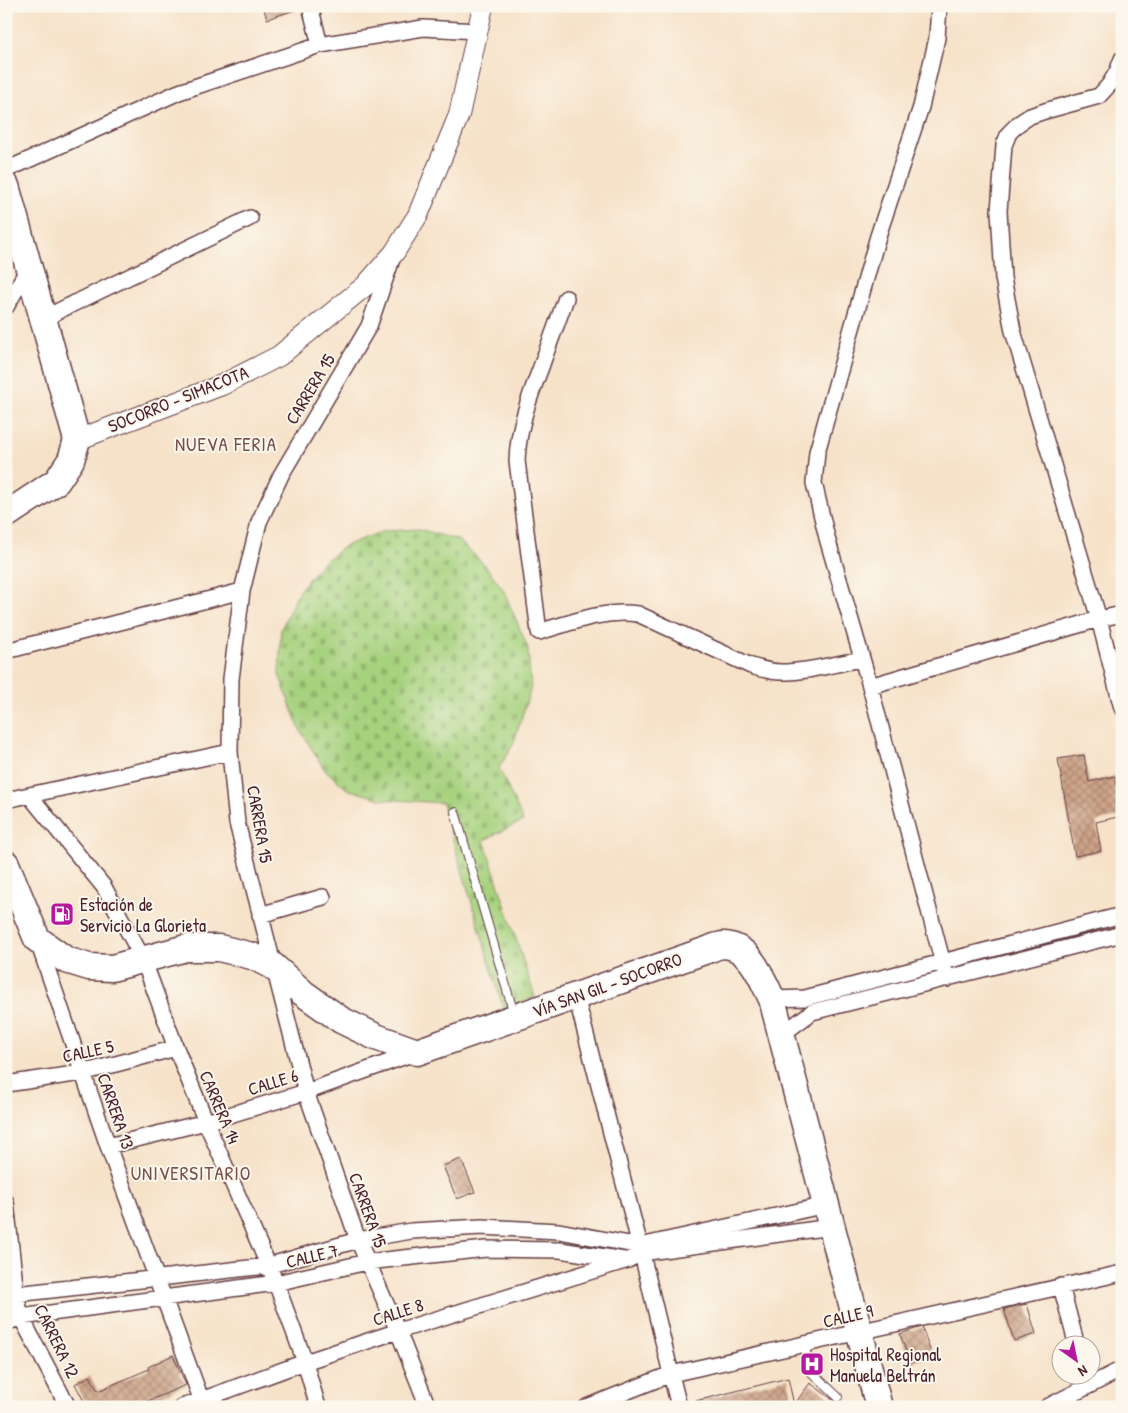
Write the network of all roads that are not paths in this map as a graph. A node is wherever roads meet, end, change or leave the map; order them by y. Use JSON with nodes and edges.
{"nodes":[{"id":1,"x":310,"y":6,"type":"edge"},
{"id":2,"x":483,"y":6,"type":"edge"},
{"id":3,"x":939,"y":6,"type":"edge"},
{"id":4,"x":478,"y":31,"type":"junction"},
{"id":5,"x":320,"y":45,"type":"junction"},
{"id":6,"x":1122,"y":59,"type":"edge"},
{"id":7,"x":6,"y":170,"type":"edge"},
{"id":8,"x":6,"y":186,"type":"edge"},
{"id":9,"x":250,"y":218,"type":"dead end"},
{"id":10,"x":394,"y":253,"type":"junction"},
{"id":11,"x":29,"y":267,"type":"junction"},
{"id":12,"x":566,"y":298,"type":"dead end"},
{"id":13,"x":6,"y":307,"type":"edge"},
{"id":14,"x":44,"y":318,"type":"junction"},
{"id":15,"x":77,"y":440,"type":"junction"},
{"id":16,"x":6,"y":516,"type":"edge"},
{"id":17,"x":242,"y":591,"type":"junction"},
{"id":18,"x":1122,"y":614,"type":"edge"},
{"id":19,"x":1099,"y":620,"type":"junction"},
{"id":20,"x":6,"y":651,"type":"edge"},
{"id":21,"x":862,"y":659,"type":"junction"},
{"id":22,"x":870,"y":686,"type":"junction"},
{"id":23,"x":1122,"y":708,"type":"edge"},
{"id":24,"x":230,"y":752,"type":"junction"},
{"id":25,"x":30,"y":796,"type":"junction"},
{"id":26,"x":6,"y":800,"type":"edge"},
{"id":27,"x":455,"y":812,"type":"dead end"},
{"id":28,"x":6,"y":864,"type":"edge"},
{"id":29,"x":323,"y":897,"type":"dead end"},
{"id":30,"x":260,"y":914,"type":"junction"},
{"id":31,"x":1122,"y":914,"type":"edge"},
{"id":32,"x":1122,"y":934,"type":"edge"},
{"id":33,"x":37,"y":939,"type":"junction"},
{"id":34,"x":143,"y":959,"type":"junction"},
{"id":35,"x":942,"y":962,"type":"junction"},
{"id":36,"x":273,"y":966,"type":"junction"},
{"id":37,"x":946,"y":979,"type":"junction"},
{"id":38,"x":576,"y":996,"type":"junction"},
{"id":39,"x":772,"y":999,"type":"junction"},
{"id":40,"x":515,"y":1018,"type":"junction"},
{"id":41,"x":781,"y":1035,"type":"junction"},
{"id":42,"x":176,"y":1048,"type":"junction"},
{"id":43,"x":417,"y":1052,"type":"junction"},
{"id":44,"x":82,"y":1073,"type":"junction"},
{"id":45,"x":6,"y":1084,"type":"edge"},
{"id":46,"x":306,"y":1092,"type":"junction"},
{"id":47,"x":206,"y":1122,"type":"junction"},
{"id":48,"x":108,"y":1146,"type":"junction"},
{"id":49,"x":6,"y":1202,"type":"edge"},
{"id":50,"x":828,"y":1216,"type":"junction"},
{"id":51,"x":482,"y":1227,"type":"junction"},
{"id":52,"x":358,"y":1240,"type":"junction"},
{"id":53,"x":486,"y":1248,"type":"junction"},
{"id":54,"x":636,"y":1253,"type":"junction"},
{"id":55,"x":367,"y":1262,"type":"junction"},
{"id":56,"x":267,"y":1266,"type":"junction"},
{"id":57,"x":1122,"y":1273,"type":"edge"},
{"id":58,"x":158,"y":1278,"type":"junction"},
{"id":59,"x":276,"y":1283,"type":"junction"},
{"id":60,"x":1061,"y":1286,"type":"junction"},
{"id":61,"x":16,"y":1294,"type":"junction"},
{"id":62,"x":165,"y":1298,"type":"junction"},
{"id":63,"x":21,"y":1317,"type":"junction"},
{"id":64,"x":6,"y":1323,"type":"edge"},
{"id":65,"x":398,"y":1331,"type":"junction"},
{"id":66,"x":860,"y":1332,"type":"junction"},
{"id":67,"x":1074,"y":1336,"type":"edge"},
{"id":68,"x":804,"y":1345,"type":"junction"},
{"id":69,"x":305,"y":1362,"type":"junction"},
{"id":70,"x":1122,"y":1369,"type":"edge"},
{"id":71,"x":672,"y":1374,"type":"junction"},
{"id":72,"x":1100,"y":1377,"type":"edge"},
{"id":73,"x":1079,"y":1386,"type":"edge"},
{"id":74,"x":838,"y":1397,"type":"dead end"},
{"id":75,"x":203,"y":1403,"type":"edge"},
{"id":76,"x":68,"y":1407,"type":"edge"},
{"id":77,"x":182,"y":1407,"type":"edge"},
{"id":78,"x":318,"y":1407,"type":"edge"},
{"id":79,"x":428,"y":1407,"type":"edge"},
{"id":80,"x":587,"y":1407,"type":"edge"},
{"id":81,"x":679,"y":1407,"type":"edge"},
{"id":82,"x":879,"y":1407,"type":"edge"},
{"id":83,"x":1047,"y":1407,"type":"edge"}],
"edges":[{"from":1,"to":5,"type":"street"},
{"from":2,"to":4,"type":"street","name":"SOCORRO - SIMACOTA"},
{"from":3,"to":21,"type":"street"},
{"from":4,"to":5,"type":"street"},
{"from":4,"to":10,"type":"street","name":"SOCORRO - SIMACOTA"},
{"from":5,"to":7,"type":"street"},
{"from":6,"to":19,"type":"street"},
{"from":8,"to":11,"type":"highway"},
{"from":9,"to":14,"type":"street"},
{"from":10,"to":15,"type":"street","name":"SOCORRO - SIMACOTA"},
{"from":10,"to":17,"type":"street","name":"CARRERA 15"},
{"from":11,"to":13,"type":"street"},
{"from":11,"to":14,"type":"highway"},
{"from":12,"to":21,"type":"street"},
{"from":14,"to":15,"type":"highway"},
{"from":15,"to":16,"type":"highway"},
{"from":17,"to":20,"type":"street"},
{"from":17,"to":24,"type":"street","name":"CARRERA 15"},
{"from":18,"to":19,"type":"street"},
{"from":19,"to":22,"type":"street"},
{"from":19,"to":23,"type":"street"},
{"from":21,"to":22,"type":"street"},
{"from":22,"to":35,"type":"street"},
{"from":24,"to":25,"type":"street"},
{"from":24,"to":30,"type":"street","name":"CARRERA 15"},
{"from":25,"to":26,"type":"street"},
{"from":25,"to":34,"type":"street","name":"CARRERA 14"},
{"from":27,"to":40,"type":"lane"},
{"from":28,"to":33,"type":"highway"},
{"from":29,"to":30,"type":"street"},
{"from":30,"to":36,"type":"street","name":"CARRERA 15"},
{"from":31,"to":35,"type":"street"},
{"from":32,"to":37,"type":"street"},
{"from":33,"to":34,"type":"highway"},
{"from":33,"to":44,"type":"street","name":"CARRERA 13"},
{"from":34,"to":36,"type":"highway"},
{"from":34,"to":42,"type":"street","name":"CARRERA 14"},
{"from":35,"to":37,"type":"street"},
{"from":35,"to":39,"type":"street"},
{"from":36,"to":43,"type":"highway"},
{"from":36,"to":46,"type":"street","name":"CARRERA 15"},
{"from":37,"to":41,"type":"street"},
{"from":38,"to":39,"type":"highway","name":"VÍA SAN GIL - SOCORRO"},
{"from":38,"to":40,"type":"highway","name":"VÍA SAN GIL - SOCORRO"},
{"from":38,"to":54,"type":"street"},
{"from":39,"to":41,"type":"highway","name":"VÍA SAN GIL - SOCORRO"},
{"from":40,"to":43,"type":"highway","name":"VÍA SAN GIL - SOCORRO"},
{"from":41,"to":50,"type":"highway","name":"VÍA SAN GIL - SOCORRO"},
{"from":42,"to":44,"type":"street","name":"CALLE 5"},
{"from":42,"to":47,"type":"street","name":"CARRERA 14"},
{"from":43,"to":46,"type":"street","name":"CALLE 6"},
{"from":44,"to":45,"type":"street","name":"CALLE 5"},
{"from":44,"to":48,"type":"street","name":"CARRERA 13"},
{"from":46,"to":47,"type":"street","name":"CALLE 6"},
{"from":46,"to":52,"type":"street","name":"CARRERA 15"},
{"from":47,"to":48,"type":"street","name":"CALLE 6"},
{"from":47,"to":56,"type":"street","name":"CARRERA 14"},
{"from":48,"to":58,"type":"street","name":"CARRERA 13"},
{"from":49,"to":61,"type":"street","name":"CARRERA 12"},
{"from":50,"to":54,"type":"street"},
{"from":50,"to":54,"type":"street"},
{"from":50,"to":66,"type":"highway","name":"VÍA SAN GIL - SOCORRO"},
{"from":51,"to":52,"type":"street"},
{"from":51,"to":53,"type":"street"},
{"from":51,"to":54,"type":"street"},
{"from":52,"to":55,"type":"street","name":"CARRERA 15"},
{"from":52,"to":56,"type":"street"},
{"from":53,"to":54,"type":"street","name":"CALLE 7"},
{"from":53,"to":55,"type":"street","name":"CALLE 7"},
{"from":54,"to":65,"type":"street","name":"CALLE 8"},
{"from":54,"to":71,"type":"street"},
{"from":55,"to":59,"type":"street","name":"CALLE 7"},
{"from":55,"to":65,"type":"street","name":"CARRERA 15"},
{"from":56,"to":58,"type":"street"},
{"from":56,"to":59,"type":"street","name":"CARRERA 14"},
{"from":57,"to":60,"type":"street","name":"CALLE 9"},
{"from":58,"to":61,"type":"street"},
{"from":58,"to":62,"type":"street","name":"CARRERA 13"},
{"from":59,"to":62,"type":"street","name":"CALLE 7"},
{"from":59,"to":69,"type":"street","name":"CARRERA 14"},
{"from":60,"to":66,"type":"street","name":"CALLE 9"},
{"from":60,"to":67,"type":"street"},
{"from":61,"to":63,"type":"street","name":"CARRERA 12"},
{"from":62,"to":63,"type":"street","name":"CALLE 7"},
{"from":62,"to":75,"type":"street","name":"CARRERA 13"},
{"from":63,"to":64,"type":"street","name":"CALLE 7"},
{"from":63,"to":76,"type":"street","name":"CARRERA 12"},
{"from":65,"to":69,"type":"street","name":"CALLE 8"},
{"from":65,"to":79,"type":"street","name":"CARRERA 15"},
{"from":66,"to":68,"type":"street","name":"CALLE 9"},
{"from":66,"to":82,"type":"highway","name":"VÍA SAN GIL - SOCORRO"},
{"from":68,"to":71,"type":"street","name":"CALLE 9"},
{"from":68,"to":74,"type":"lane"},
{"from":69,"to":75,"type":"street","name":"CALLE 8"},
{"from":69,"to":78,"type":"street","name":"CARRERA 14"},
{"from":70,"to":72,"type":"street"},
{"from":71,"to":80,"type":"street","name":"CALLE 9"},
{"from":71,"to":81,"type":"street"},
{"from":73,"to":83,"type":"street"},
{"from":75,"to":77,"type":"street","name":"CALLE 8"}]}
